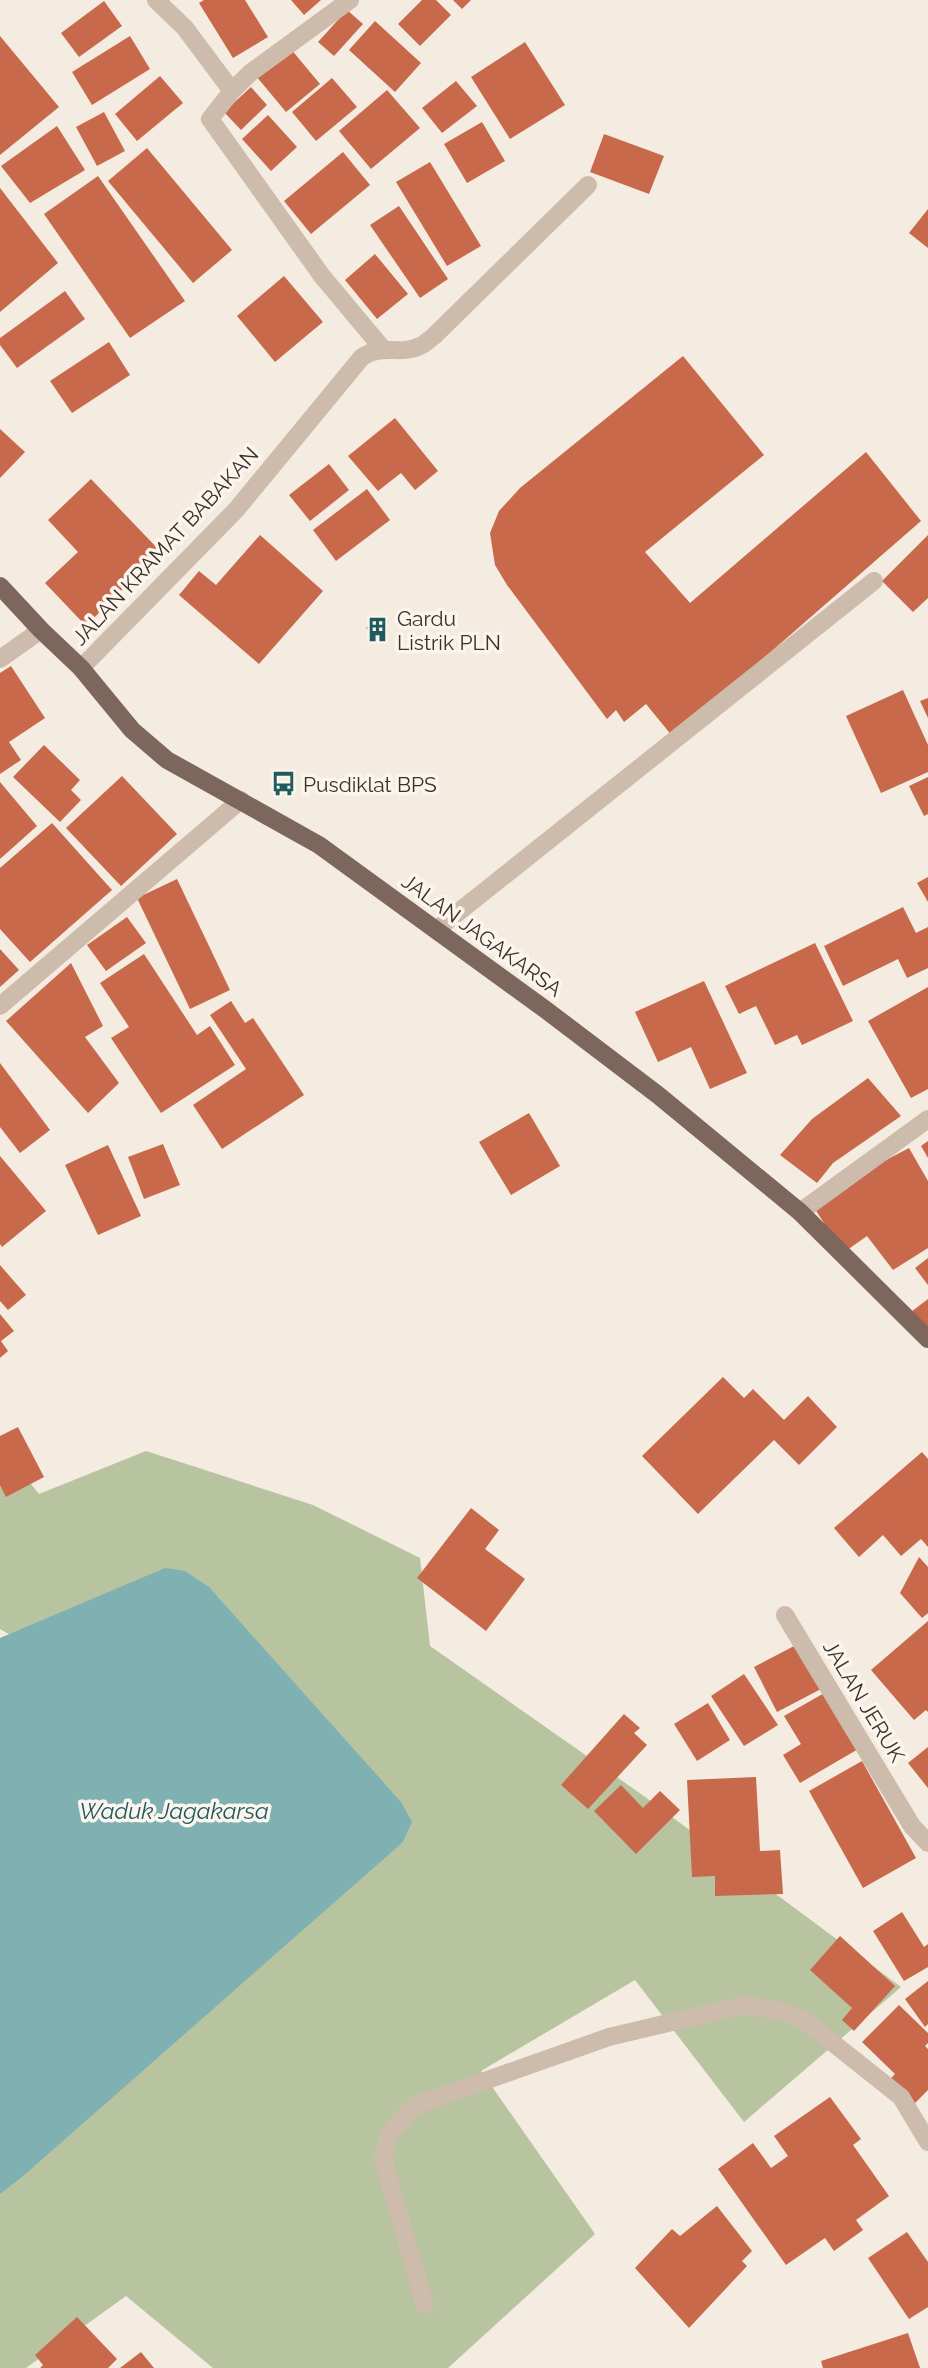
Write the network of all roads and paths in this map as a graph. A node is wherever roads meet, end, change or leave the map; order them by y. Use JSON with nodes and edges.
{"nodes":[{"id":1,"x":156,"y":0,"type":"edge"},
{"id":2,"x":350,"y":0,"type":"edge"},
{"id":3,"x":232,"y":91,"type":"junction"},
{"id":4,"x":588,"y":185,"type":"dead end"},
{"id":5,"x":383,"y":349,"type":"junction"},
{"id":6,"x":874,"y":581,"type":"dead end"},
{"id":7,"x":0,"y":586,"type":"edge"},
{"id":8,"x":41,"y":630,"type":"junction"},
{"id":9,"x":0,"y":659,"type":"edge"},
{"id":10,"x":81,"y":668,"type":"junction"},
{"id":11,"x":241,"y":800,"type":"junction"},
{"id":12,"x":436,"y":930,"type":"junction"},
{"id":13,"x":0,"y":1006,"type":"edge"},
{"id":14,"x":928,"y":1119,"type":"edge"},
{"id":15,"x":800,"y":1212,"type":"junction"},
{"id":16,"x":928,"y":1339,"type":"edge"},
{"id":17,"x":785,"y":1615,"type":"dead end"},
{"id":18,"x":928,"y":1843,"type":"edge"},
{"id":19,"x":928,"y":2142,"type":"edge"},
{"id":20,"x":425,"y":2305,"type":"dead end"}],
"edges":[{"from":1,"to":3,"type":"street"},
{"from":2,"to":3,"type":"street"},
{"from":3,"to":5,"type":"street"},
{"from":4,"to":5,"type":"street","name":"JALAN KRAMAT BABAKAN"},
{"from":5,"to":10,"type":"street","name":"JALAN KRAMAT BABAKAN"},
{"from":6,"to":12,"type":"street"},
{"from":7,"to":8,"type":"main road","name":"JALAN JAGAKARSA"},
{"from":8,"to":9,"type":"street"},
{"from":8,"to":10,"type":"main road","name":"JALAN JAGAKARSA"},
{"from":10,"to":11,"type":"main road","name":"JALAN JAGAKARSA"},
{"from":11,"to":12,"type":"main road","name":"JALAN JAGAKARSA"},
{"from":11,"to":13,"type":"street"},
{"from":12,"to":15,"type":"main road","name":"JALAN JAGAKARSA"},
{"from":14,"to":15,"type":"street"},
{"from":15,"to":16,"type":"main road","name":"JALAN JAGAKARSA"},
{"from":17,"to":18,"type":"street","name":"JALAN JERUK"},
{"from":19,"to":20,"type":"street"}]}
